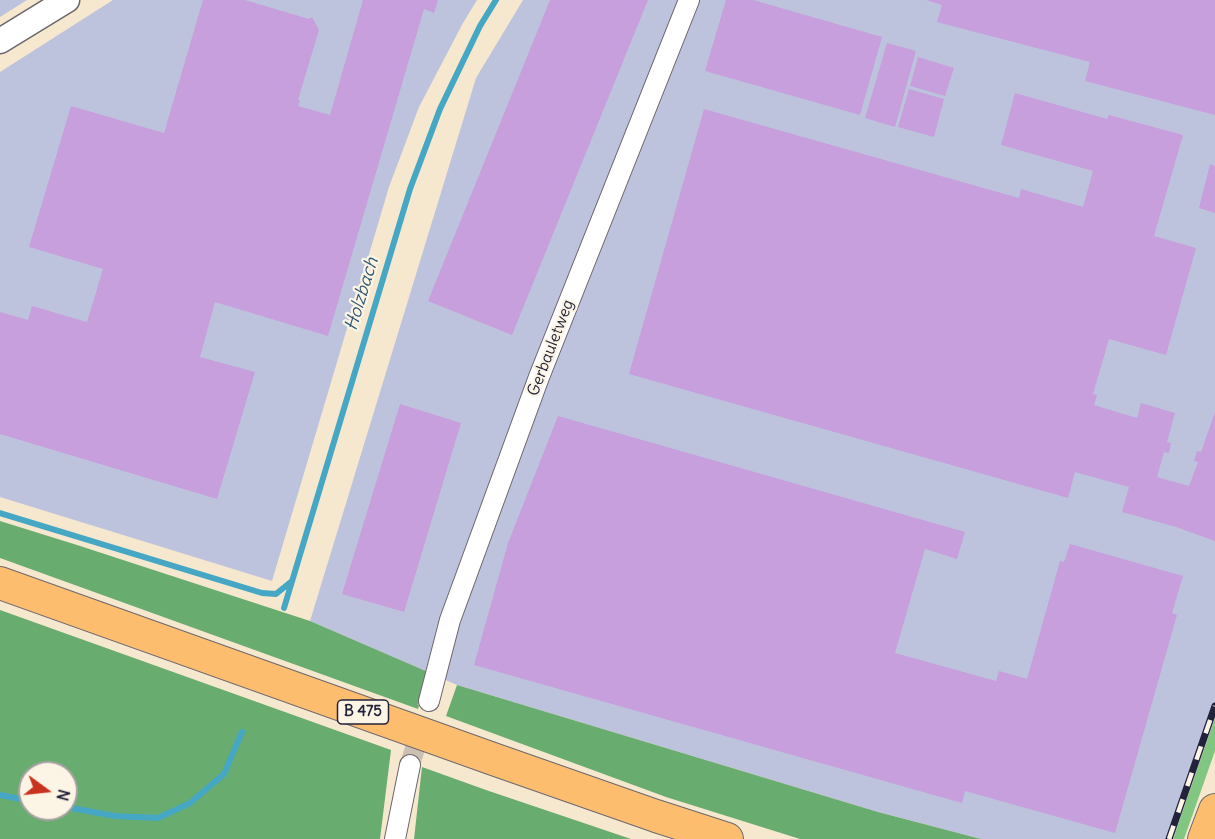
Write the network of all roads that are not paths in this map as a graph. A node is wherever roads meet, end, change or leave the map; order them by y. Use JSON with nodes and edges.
{"nodes":[{"id":1,"x":67,"y":0,"type":"edge"},
{"id":2,"x":689,"y":0,"type":"edge"},
{"id":3,"x":0,"y":41,"type":"edge"},
{"id":4,"x":0,"y":583,"type":"edge"},
{"id":5,"x":429,"y":701,"type":"tunnel mouth"},
{"id":6,"x":410,"y":765,"type":"tunnel mouth"},
{"id":7,"x":1215,"y":810,"type":"edge"},
{"id":8,"x":395,"y":839,"type":"edge"},
{"id":9,"x":727,"y":839,"type":"edge"},
{"id":10,"x":1204,"y":839,"type":"edge"}],
"edges":[{"from":1,"to":3,"type":"street"},
{"from":2,"to":5,"type":"street","name":"Gerbauletweg"},
{"from":4,"to":9,"type":"main road","number":"B 475"},
{"from":6,"to":8,"type":"street"},
{"from":7,"to":10,"type":"main road"}]}
